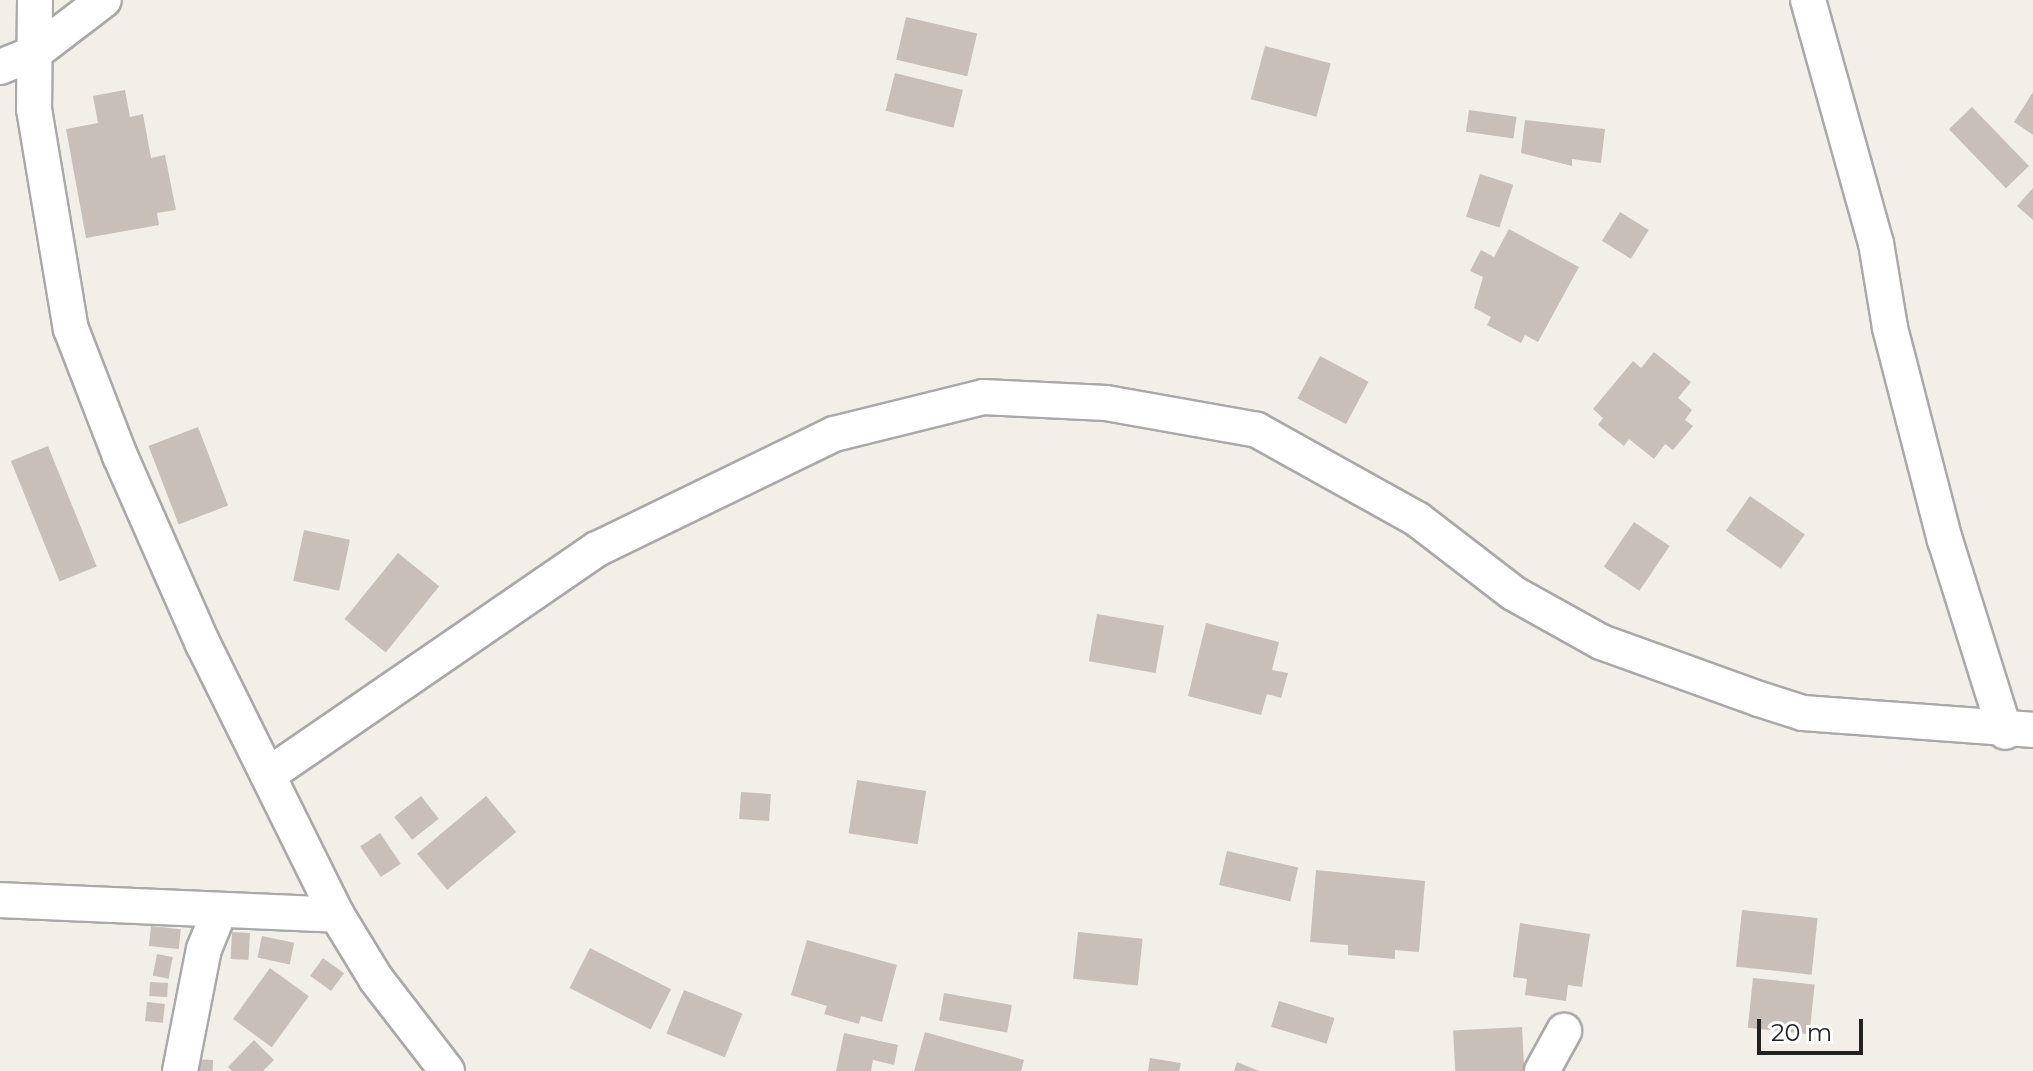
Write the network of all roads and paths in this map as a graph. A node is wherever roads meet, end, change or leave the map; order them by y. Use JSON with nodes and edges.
{"nodes":[{"id":1,"x":35,"y":0,"type":"edge"},
{"id":2,"x":104,"y":0,"type":"edge"},
{"id":3,"x":1808,"y":0,"type":"edge"},
{"id":4,"x":33,"y":54,"type":"junction"},
{"id":5,"x":0,"y":67,"type":"edge"},
{"id":6,"x":2019,"y":731,"type":"edge"},
{"id":7,"x":268,"y":775,"type":"junction"},
{"id":8,"x":0,"y":900,"type":"edge"},
{"id":9,"x":220,"y":910,"type":"junction"},
{"id":10,"x":337,"y":915,"type":"junction"},
{"id":11,"x":1564,"y":1031,"type":"dead end"},
{"id":12,"x":180,"y":1071,"type":"edge"},
{"id":13,"x":447,"y":1071,"type":"edge"},
{"id":14,"x":1542,"y":1071,"type":"edge"}],
"edges":[{"from":1,"to":4,"type":"street"},
{"from":2,"to":4,"type":"street"},
{"from":3,"to":6,"type":"street"},
{"from":4,"to":5,"type":"street"},
{"from":4,"to":7,"type":"street"},
{"from":6,"to":7,"type":"street"},
{"from":7,"to":10,"type":"street"},
{"from":8,"to":9,"type":"street"},
{"from":9,"to":10,"type":"street"},
{"from":9,"to":12,"type":"street"},
{"from":10,"to":13,"type":"street"},
{"from":11,"to":14,"type":"street"}]}
